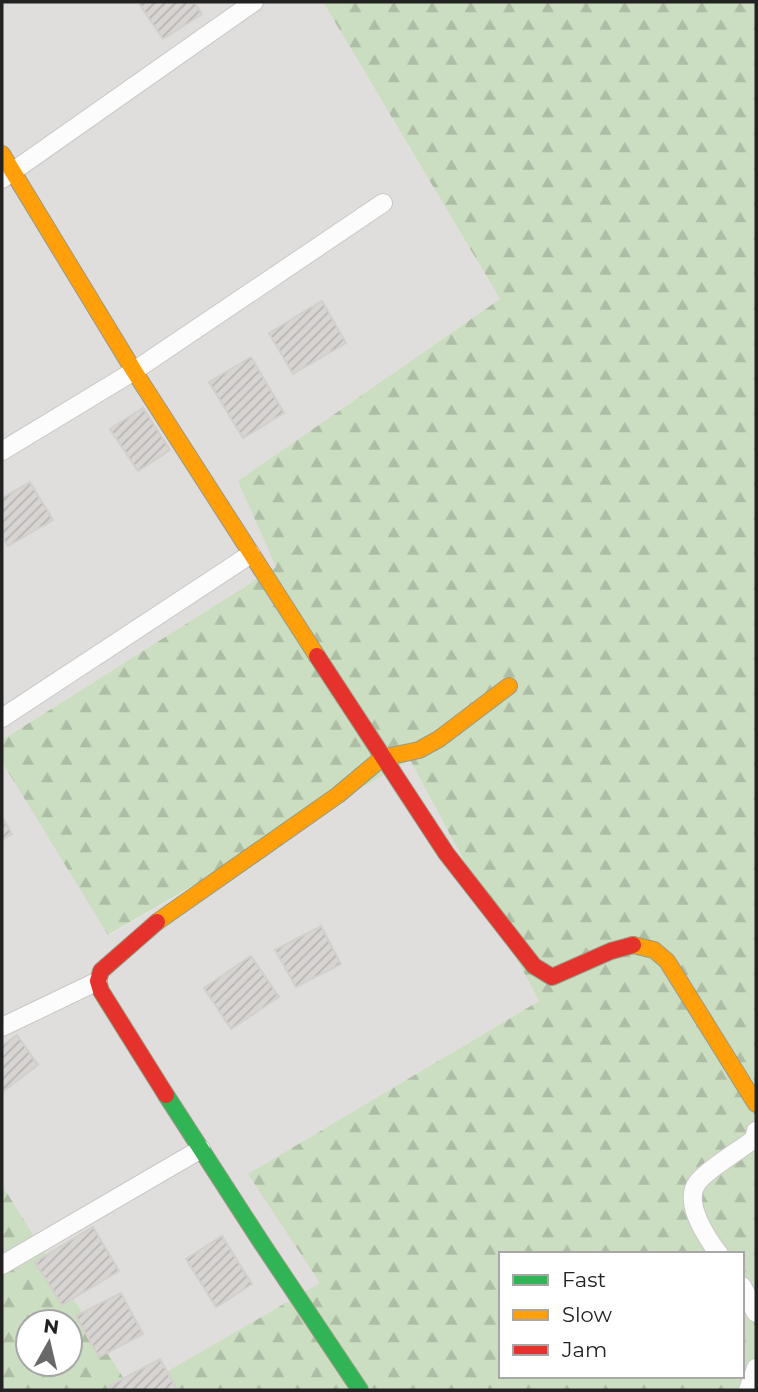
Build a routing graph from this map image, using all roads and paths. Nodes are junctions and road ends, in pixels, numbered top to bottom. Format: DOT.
graph roads {
  1 [pos="254,2"];
  2 [pos="2,154"];
  3 [pos="8,175"];
  4 [pos="383,203"];
  5 [pos="134,371"];
  6 [pos="2,451"];
  7 [pos="251,554"];
  8 [pos="509,686"];
  9 [pos="2,718"];
  10 [pos="382,758"];
  11 [pos="98,981"];
  12 [pos="2,1027"];
  13 [pos="756,1104"];
  14 [pos="756,1131"];
  15 [pos="201,1149"];
  16 [pos="718,1252"];
  17 [pos="2,1265"];
  18 [pos="744,1290"];
  19 [pos="756,1313"];
  20 [pos="756,1368"];
  21 [pos="360,1390"];
  22 [pos="748,1390"];
  1 -- 3 [label="street"];
  2 -- 3 [label="street"];
  3 -- 5 [label="street"];
  4 -- 5 [label="street"];
  5 -- 6 [label="street"];
  5 -- 7 [label="street"];
  7 -- 9 [label="street"];
  7 -- 10 [label="street"];
  8 -- 10 [label="street"];
  10 -- 11 [label="street"];
  10 -- 13 [label="street"];
  11 -- 12 [label="street"];
  11 -- 15 [label="street"];
  14 -- 16 [label="street"];
  15 -- 17 [label="street"];
  15 -- 21 [label="street"];
  18 -- 19 [label="street"];
  20 -- 22 [label="street"];
}
